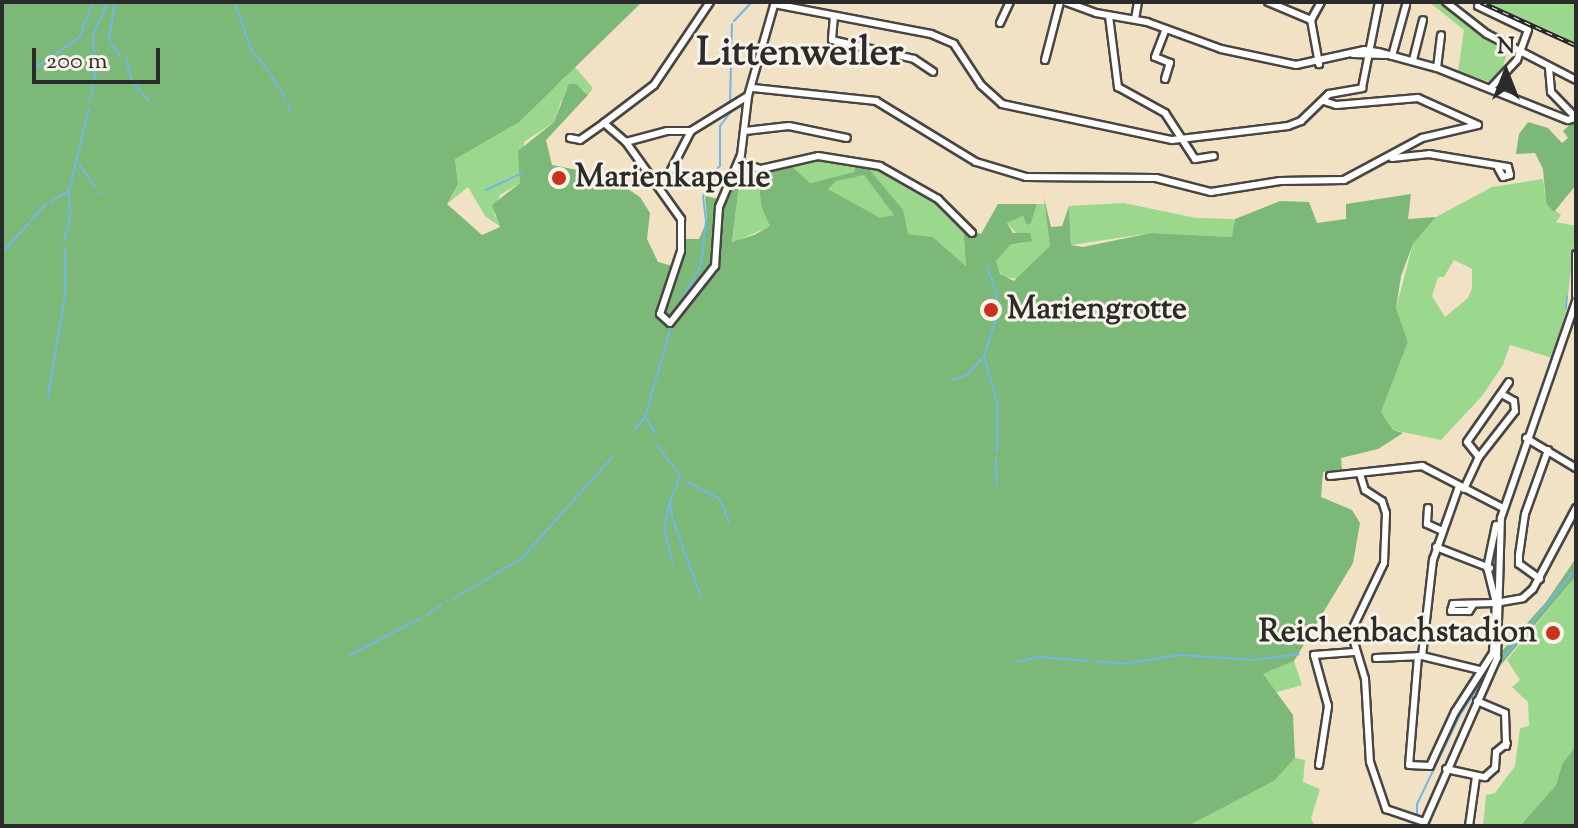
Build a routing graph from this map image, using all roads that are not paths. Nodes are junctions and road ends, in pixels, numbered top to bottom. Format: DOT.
graph roads {
  1 [pos="710,2"];
  2 [pos="1010,2"];
  3 [pos="1063,2"];
  4 [pos="1138,2"];
  5 [pos="1269,2"];
  6 [pos="1321,2"];
  7 [pos="1379,2"];
  8 [pos="1446,2"];
  9 [pos="775,3"];
  10 [pos="1406,5"];
  11 [pos="1478,6"];
  12 [pos="834,16"];
  13 [pos="1109,16"];
  14 [pos="1135,19"];
  15 [pos="1311,20"];
  16 [pos="1423,20"];
  17 [pos="1000,23"];
  18 [pos="1166,29"];
  19 [pos="1441,35"];
  20 [pos="1368,53"];
  21 [pos="1521,53"];
  22 [pos="1389,56"];
  23 [pos="1045,60"];
  24 [pos="1413,60"];
  25 [pos="1319,64"];
  26 [pos="1437,68"];
  27 [pos="1549,68"];
  28 [pos="933,72"];
  29 [pos="1165,79"];
  30 [pos="1576,80"];
  31 [pos="753,88"];
  32 [pos="1491,88"];
  33 [pos="748,96"];
  34 [pos="1324,101"];
  35 [pos="1576,118"];
  36 [pos="604,123"];
  37 [pos="691,131"];
  38 [pos="745,131"];
  39 [pos="570,138"];
  40 [pos="847,138"];
  41 [pos="1184,138"];
  42 [pos="626,142"];
  43 [pos="1214,156"];
  44 [pos="1392,158"];
  45 [pos="739,162"];
  46 [pos="1498,168"];
  47 [pos="671,170"];
  48 [pos="972,233"];
  49 [pos="1576,254"];
  50 [pos="1576,298"];
  51 [pos="1509,382"];
  52 [pos="1503,395"];
  53 [pos="1526,438"];
  54 [pos="1548,450"];
  55 [pos="1479,457"];
  56 [pos="1576,468"];
  57 [pos="1360,474"];
  58 [pos="1330,476"];
  59 [pos="1462,487"];
  60 [pos="1501,507"];
  61 [pos="1428,508"];
  62 [pos="1576,508"];
  63 [pos="1443,531"];
  64 [pos="1436,547"];
  65 [pos="1487,568"];
  66 [pos="1497,568"];
  67 [pos="1540,579"];
  68 [pos="1499,602"];
  69 [pos="1473,605"];
  70 [pos="1354,652"];
  71 [pos="1420,656"];
  72 [pos="1376,658"];
  73 [pos="1480,670"];
  74 [pos="1477,701"];
  75 [pos="1319,765"];
  76 [pos="1446,769"];
  77 [pos="1476,777"];
  78 [pos="1421,823"];
  79 [pos="1469,826"];
  1 -- 36 [label="street"];
  2 -- 17 [label="street"];
  3 -- 13 [label="street"];
  3 -- 23 [label="street"];
  4 -- 14 [label="street"];
  5 -- 15 [label="street"];
  6 -- 15 [label="street"];
  7 -- 20 [label="street"];
  8 -- 21 [label="street"];
  9 -- 12 [label="street"];
  9 -- 31 [label="street"];
  10 -- 22 [label="street"];
  11 -- 21 [label="street"];
  12 -- 28 [label="street"];
  12 -- 41 [label="street"];
  13 -- 14 [label="street"];
  13 -- 41 [label="street"];
  14 -- 18 [label="street"];
  15 -- 25 [label="street"];
  16 -- 24 [label="street"];
  18 -- 25 [label="street"];
  18 -- 29 [label="street"];
  19 -- 26 [label="street"];
  20 -- 22 [label="street"];
  20 -- 25 [label="street"];
  20 -- 34 [label="street"];
  21 -- 27 [label="street"];
  21 -- 32 [label="street"];
  22 -- 24 [label="street"];
  24 -- 26 [label="street"];
  26 -- 32 [label="street"];
  27 -- 30 [label="street"];
  27 -- 35 [label="street"];
  31 -- 33 [label="street"];
  31 -- 44 [label="street"];
  32 -- 35 [label="street"];
  33 -- 37 [label="street"];
  33 -- 38 [label="street"];
  34 -- 41 [label="street"];
  34 -- 44 [label="street"];
  36 -- 39 [label="street"];
  36 -- 42 [label="street"];
  37 -- 42 [label="street"];
  37 -- 47 [label="street"];
  38 -- 40 [label="street"];
  38 -- 45 [label="street"];
  41 -- 43 [label="street"];
  42 -- 45 [label="street"];
  44 -- 46 [label="street"];
  45 -- 48 [label="street"];
  49 -- 50 [label="street"];
  50 -- 53 [label="street"];
  51 -- 52 [label="street"];
  52 -- 55 [label="street"];
  52 -- 55 [label="street"];
  53 -- 54 [label="street"];
  53 -- 60 [label="street"];
  54 -- 56 [label="street"];
  54 -- 67 [label="street"];
  55 -- 59 [label="street"];
  57 -- 58 [label="street"];
  57 -- 59 [label="street"];
  57 -- 70 [label="street"];
  59 -- 60 [label="street"];
  59 -- 63 [label="street"];
  60 -- 65 [label="street"];
  60 -- 66 [label="street"];
  61 -- 63 [label="street"];
  62 -- 67 [label="street"];
  63 -- 64 [label="street"];
  64 -- 65 [label="street"];
  64 -- 71 [label="street"];
  65 -- 66 [label="street"];
  65 -- 68 [label="street"];
  66 -- 68 [label="street"];
  67 -- 68 [label="street"];
  68 -- 69 [label="street"];
  68 -- 73 [label="street"];
  68 -- 74 [label="street"];
  70 -- 75 [label="street"];
  70 -- 78 [label="street"];
  71 -- 72 [label="street"];
  71 -- 73 [label="street"];
  71 -- 73 [label="street"];
  74 -- 76 [label="street"];
  74 -- 77 [label="street"];
  76 -- 77 [label="street"];
  76 -- 78 [label="street"];
  77 -- 79 [label="street"];
}
